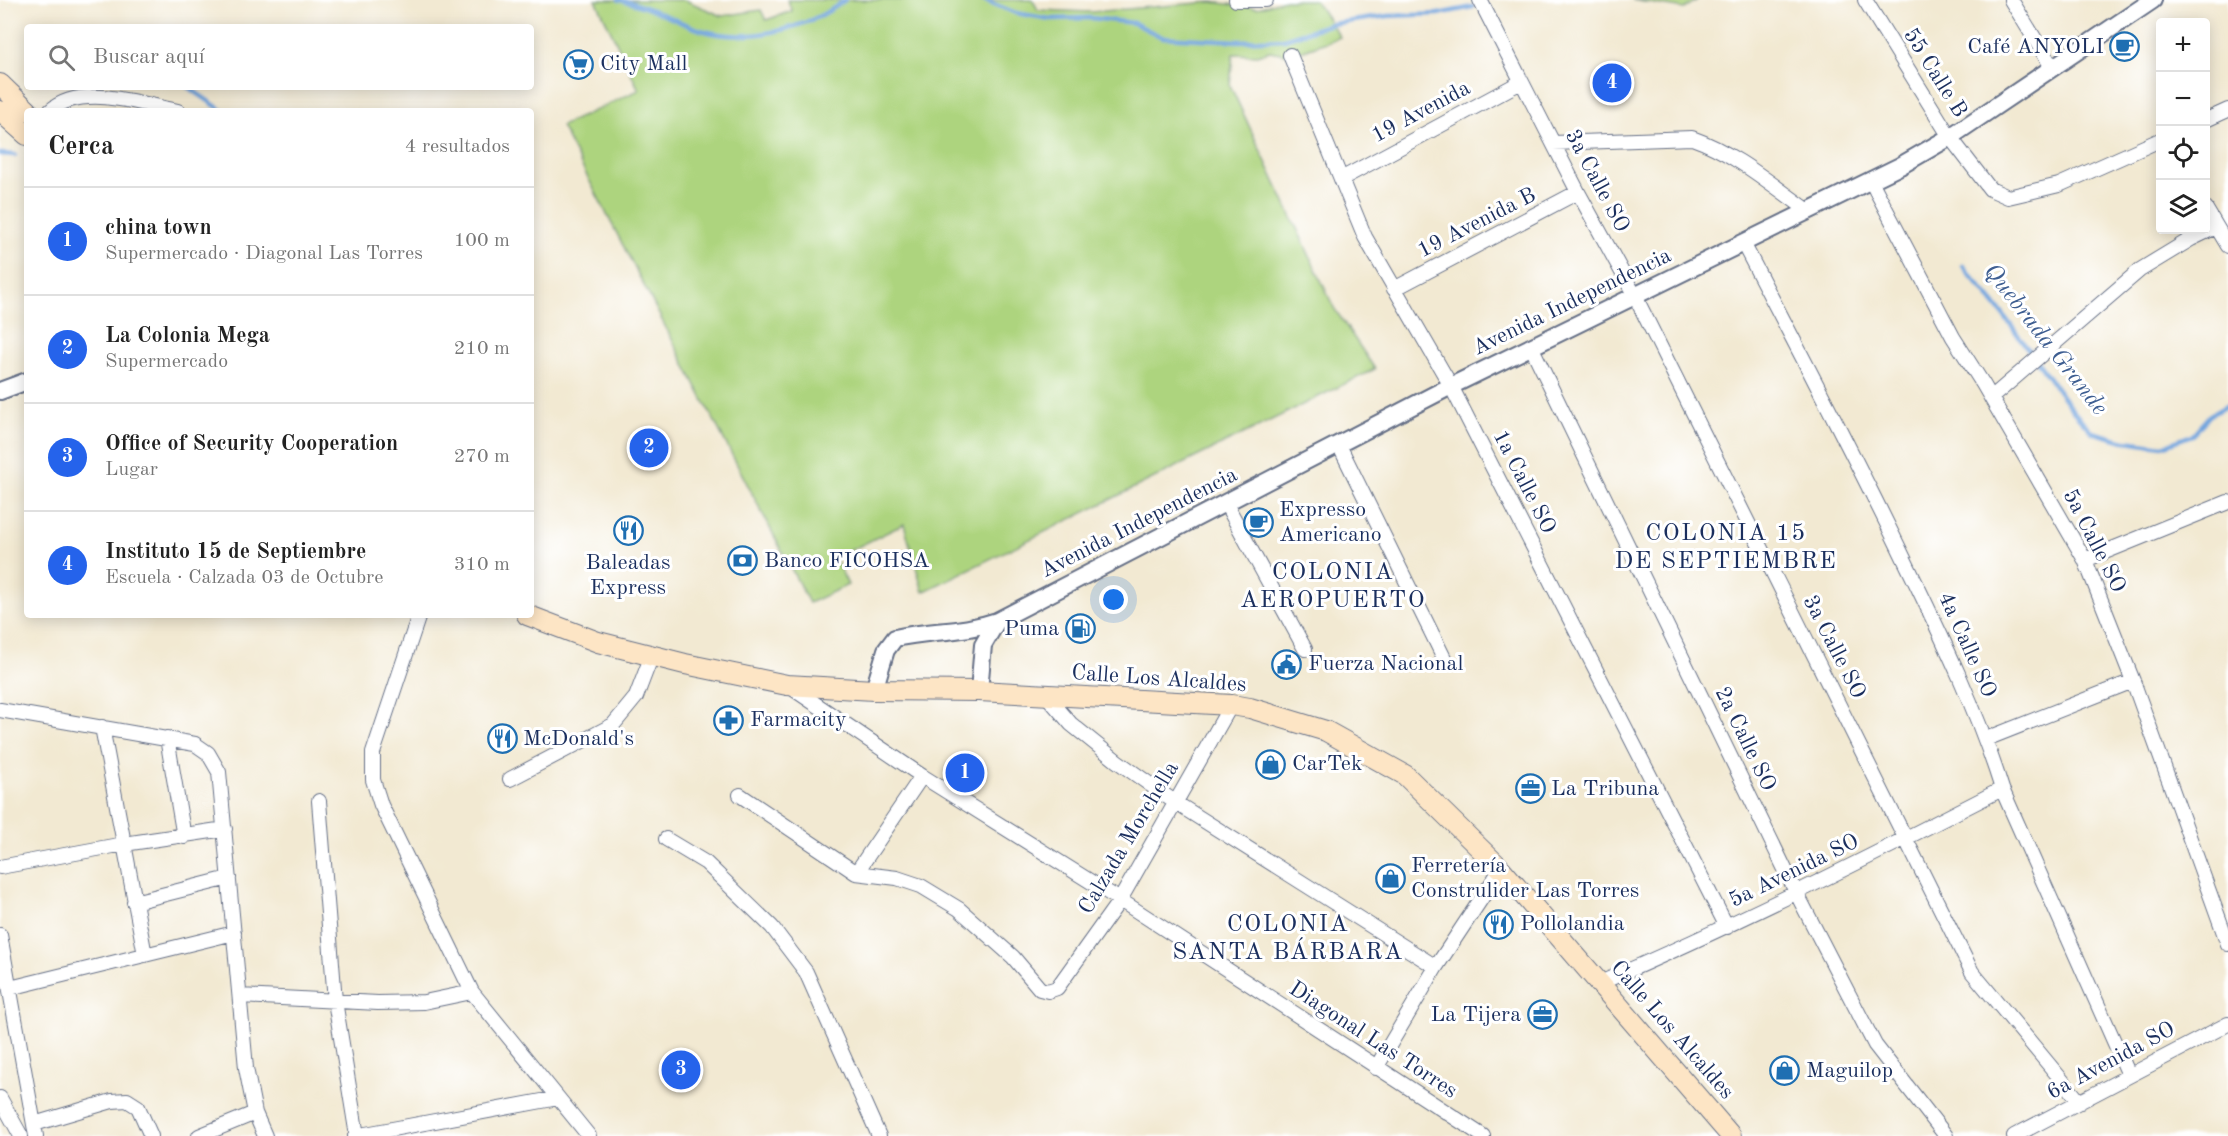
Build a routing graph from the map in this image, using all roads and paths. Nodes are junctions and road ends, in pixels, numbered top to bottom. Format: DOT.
graph roads {
  1 [pos="1236,0"];
  2 [pos="1266,0"];
  3 [pos="1480,0"];
  4 [pos="1865,0"];
  5 [pos="2011,0"];
  6 [pos="2153,0"];
  7 [pos="1290,55"];
  8 [pos="2052,67"];
  9 [pos="1521,82"];
  10 [pos="0,84"];
  11 [pos="25,108"];
  12 [pos="53,108"];
  13 [pos="162,108"];
  14 [pos="2228,110"];
  15 [pos="0,111"];
  16 [pos="2210,118"];
  17 [pos="24,132"];
  18 [pos="1950,137"];
  19 [pos="1553,142"];
  20 [pos="2156,142"];
  21 [pos="1341,179"];
  22 [pos="1871,181"];
  23 [pos="1578,192"];
  24 [pos="1809,211"];
  25 [pos="2210,216"];
  26 [pos="2217,227"];
  27 [pos="1743,243"];
  28 [pos="2228,246"];
  29 [pos="1394,289"];
  30 [pos="1635,296"];
  31 [pos="1531,346"];
  32 [pos="24,382"];
  33 [pos="1451,386"];
  34 [pos="0,391"];
  35 [pos="1991,398"];
  36 [pos="1339,445"];
  37 [pos="2228,502"];
  38 [pos="1226,504"];
  39 [pos="2085,560"];
  40 [pos="418,618"];
  41 [pos="534,618"];
  42 [pos="997,621"];
  43 [pos="1305,650"];
  44 [pos="652,655"];
  45 [pos="1445,660"];
  46 [pos="2133,681"];
  47 [pos="787,684"];
  48 [pos="874,690"];
  49 [pos="979,691"];
  50 [pos="1046,695"];
  51 [pos="1231,705"];
  52 [pos="0,710"];
  53 [pos="102,727"];
  54 [pos="167,738"];
  55 [pos="1986,739"];
  56 [pos="922,776"];
  57 [pos="510,778"];
  58 [pos="2002,789"];
  59 [pos="741,795"];
  60 [pos="319,801"];
  61 [pos="1176,803"];
  62 [pos="225,830"];
  63 [pos="184,837"];
  64 [pos="1906,838"];
  65 [pos="666,839"];
  66 [pos="124,844"];
  67 [pos="0,867"];
  68 [pos="1501,869"];
  69 [pos="856,873"];
  70 [pos="229,878"];
  71 [pos="1797,894"];
  72 [pos="1120,900"];
  73 [pos="134,902"];
  74 [pos="2223,914"];
  75 [pos="1727,927"];
  76 [pos="234,933"];
  77 [pos="0,935"];
  78 [pos="2228,944"];
  79 [pos="145,955"];
  80 [pos="1436,968"];
  81 [pos="1600,983"];
  82 [pos="10,988"];
  83 [pos="472,993"];
  84 [pos="240,996"];
  85 [pos="335,1001"];
  86 [pos="2228,1024"];
  87 [pos="1376,1068"];
  88 [pos="2129,1075"];
  89 [pos="0,1098"];
  90 [pos="558,1098"];
  91 [pos="2080,1102"];
  92 [pos="255,1113"];
  93 [pos="35,1130"];
  94 [pos="585,1133"];
  95 [pos="21,1136"];
  96 [pos="150,1136"];
  97 [pos="199,1136"];
  98 [pos="265,1136"];
  99 [pos="356,1136"];
  100 [pos="879,1136"];
  101 [pos="1484,1136"];
  102 [pos="1731,1136"];
  103 [pos="1946,1136"];
  104 [pos="2014,1136"];
  1 -- 2 [label="street"];
  3 -- 9 [label="street, 3a Calle SO"];
  4 -- 18 [label="street, 55 Calle B"];
  5 -- 8 [label="street"];
  6 -- 8 [label="street, Avenida Independencia"];
  7 -- 21 [label="street, 1a Calle SO"];
  8 -- 18 [label="street, Avenida Independencia"];
  9 -- 19 [label="street, 3a Calle SO"];
  9 -- 21 [label="street, 19 Avenida"];
  10 -- 11 [label="main road"];
  12 -- 13 [label="street"];
  14 -- 16 [label="street"];
  15 -- 17 [label="main road"];
  18 -- 20 [label="street, 55 Calle B"];
  18 -- 22 [label="street, Avenida Independencia"];
  19 -- 23 [label="street, 3a Calle SO"];
  19 -- 24 [label="street"];
  21 -- 29 [label="street, 1a Calle SO"];
  22 -- 24 [label="street, Avenida Independencia"];
  22 -- 35 [label="street, 5a Calle SO"];
  23 -- 29 [label="street, 19 Avenida B"];
  23 -- 30 [label="street, 3a Calle SO"];
  24 -- 27 [label="street, Avenida Independencia"];
  25 -- 26 [label="street"];
  26 -- 28 [label="street"];
  26 -- 35 [label="street"];
  27 -- 30 [label="street, Avenida Independencia"];
  27 -- 55 [label="street, 4a Calle SO"];
  29 -- 33 [label="street, 1a Calle SO"];
  30 -- 31 [label="street, Avenida Independencia"];
  30 -- 64 [label="street, 3a Calle SO"];
  31 -- 33 [label="street, Avenida Independencia"];
  31 -- 71 [label="street, 2a Calle SO"];
  32 -- 34 [label="street"];
  33 -- 36 [label="street, Avenida Independencia"];
  33 -- 75 [label="street, 1a Calle SO"];
  35 -- 39 [label="street, 5a Calle SO"];
  36 -- 38 [label="street, Avenida Independencia"];
  36 -- 45 [label="street"];
  37 -- 39 [label="street"];
  38 -- 42 [label="street, Avenida Independencia"];
  38 -- 43 [label="street"];
  39 -- 46 [label="street, 5a Calle SO"];
  40 -- 83 [label="street"];
  41 -- 44 [label="main road, Calle Los Alcaldes"];
  42 -- 48 [label="street, Avenida Independencia"];
  42 -- 49 [label="street"];
  44 -- 47 [label="main road, Calle Los Alcaldes"];
  44 -- 57 [label="street"];
  46 -- 55 [label="street"];
  46 -- 74 [label="street, 5a Calle SO"];
  47 -- 48 [label="main road, Calle Los Alcaldes"];
  47 -- 56 [label="street, Diagonal Las Torres"];
  48 -- 49 [label="main road, Calle Los Alcaldes"];
  49 -- 50 [label="main road, Calle Los Alcaldes"];
  50 -- 51 [label="main road, Calle Los Alcaldes"];
  50 -- 61 [label="street"];
  51 -- 61 [label="street, Calzada Morchella"];
  51 -- 68 [label="main road, Calle Los Alcaldes"];
  52 -- 53 [label="street"];
  53 -- 54 [label="street"];
  53 -- 66 [label="street"];
  54 -- 62 [label="street"];
  54 -- 63 [label="street"];
  55 -- 58 [label="street, 4a Calle SO"];
  56 -- 69 [label="street"];
  56 -- 72 [label="street, Diagonal Las Torres"];
  58 -- 64 [label="street, 5a Avenida SO"];
  58 -- 88 [label="street, 4a Calle SO"];
  59 -- 69 [label="street"];
  60 -- 85 [label="street"];
  61 -- 72 [label="street, Calzada Morchella"];
  61 -- 80 [label="street"];
  62 -- 63 [label="street"];
  62 -- 70 [label="street"];
  63 -- 66 [label="street"];
  64 -- 71 [label="street, 5a Avenida SO"];
  64 -- 91 [label="street, 3a Calle SO"];
  65 -- 100 [label="street"];
  66 -- 67 [label="street"];
  66 -- 73 [label="street"];
  68 -- 80 [label="street"];
  68 -- 81 [label="main road, Calle Los Alcaldes"];
  69 -- 72 [label="street, Calzada Morchella"];
  70 -- 73 [label="street"];
  70 -- 76 [label="street"];
  71 -- 75 [label="street, 5a Avenida SO"];
  71 -- 103 [label="street, 2a Calle SO"];
  72 -- 87 [label="street, Diagonal Las Torres"];
  73 -- 79 [label="street"];
  74 -- 78 [label="street, 5a Calle SO"];
  75 -- 81 [label="street, 5a Avenida SO"];
  76 -- 79 [label="street"];
  76 -- 84 [label="street"];
  77 -- 82 [label="street"];
  79 -- 82 [label="street"];
  80 -- 87 [label="street"];
  81 -- 102 [label="main road, Calle Los Alcaldes"];
  82 -- 93 [label="street"];
  83 -- 85 [label="street"];
  83 -- 90 [label="street"];
  84 -- 85 [label="street"];
  84 -- 92 [label="street"];
  85 -- 99 [label="street"];
  86 -- 88 [label="street, 6a Avenida SO"];
  87 -- 101 [label="street, Diagonal Las Torres"];
  88 -- 91 [label="street, 6a Avenida SO"];
  89 -- 95 [label="street"];
  90 -- 94 [label="street"];
  90 -- 99 [label="street"];
  91 -- 104 [label="street, 6a Avenida SO"];
  92 -- 97 [label="street"];
  92 -- 98 [label="street"];
  93 -- 96 [label="street"];
}
